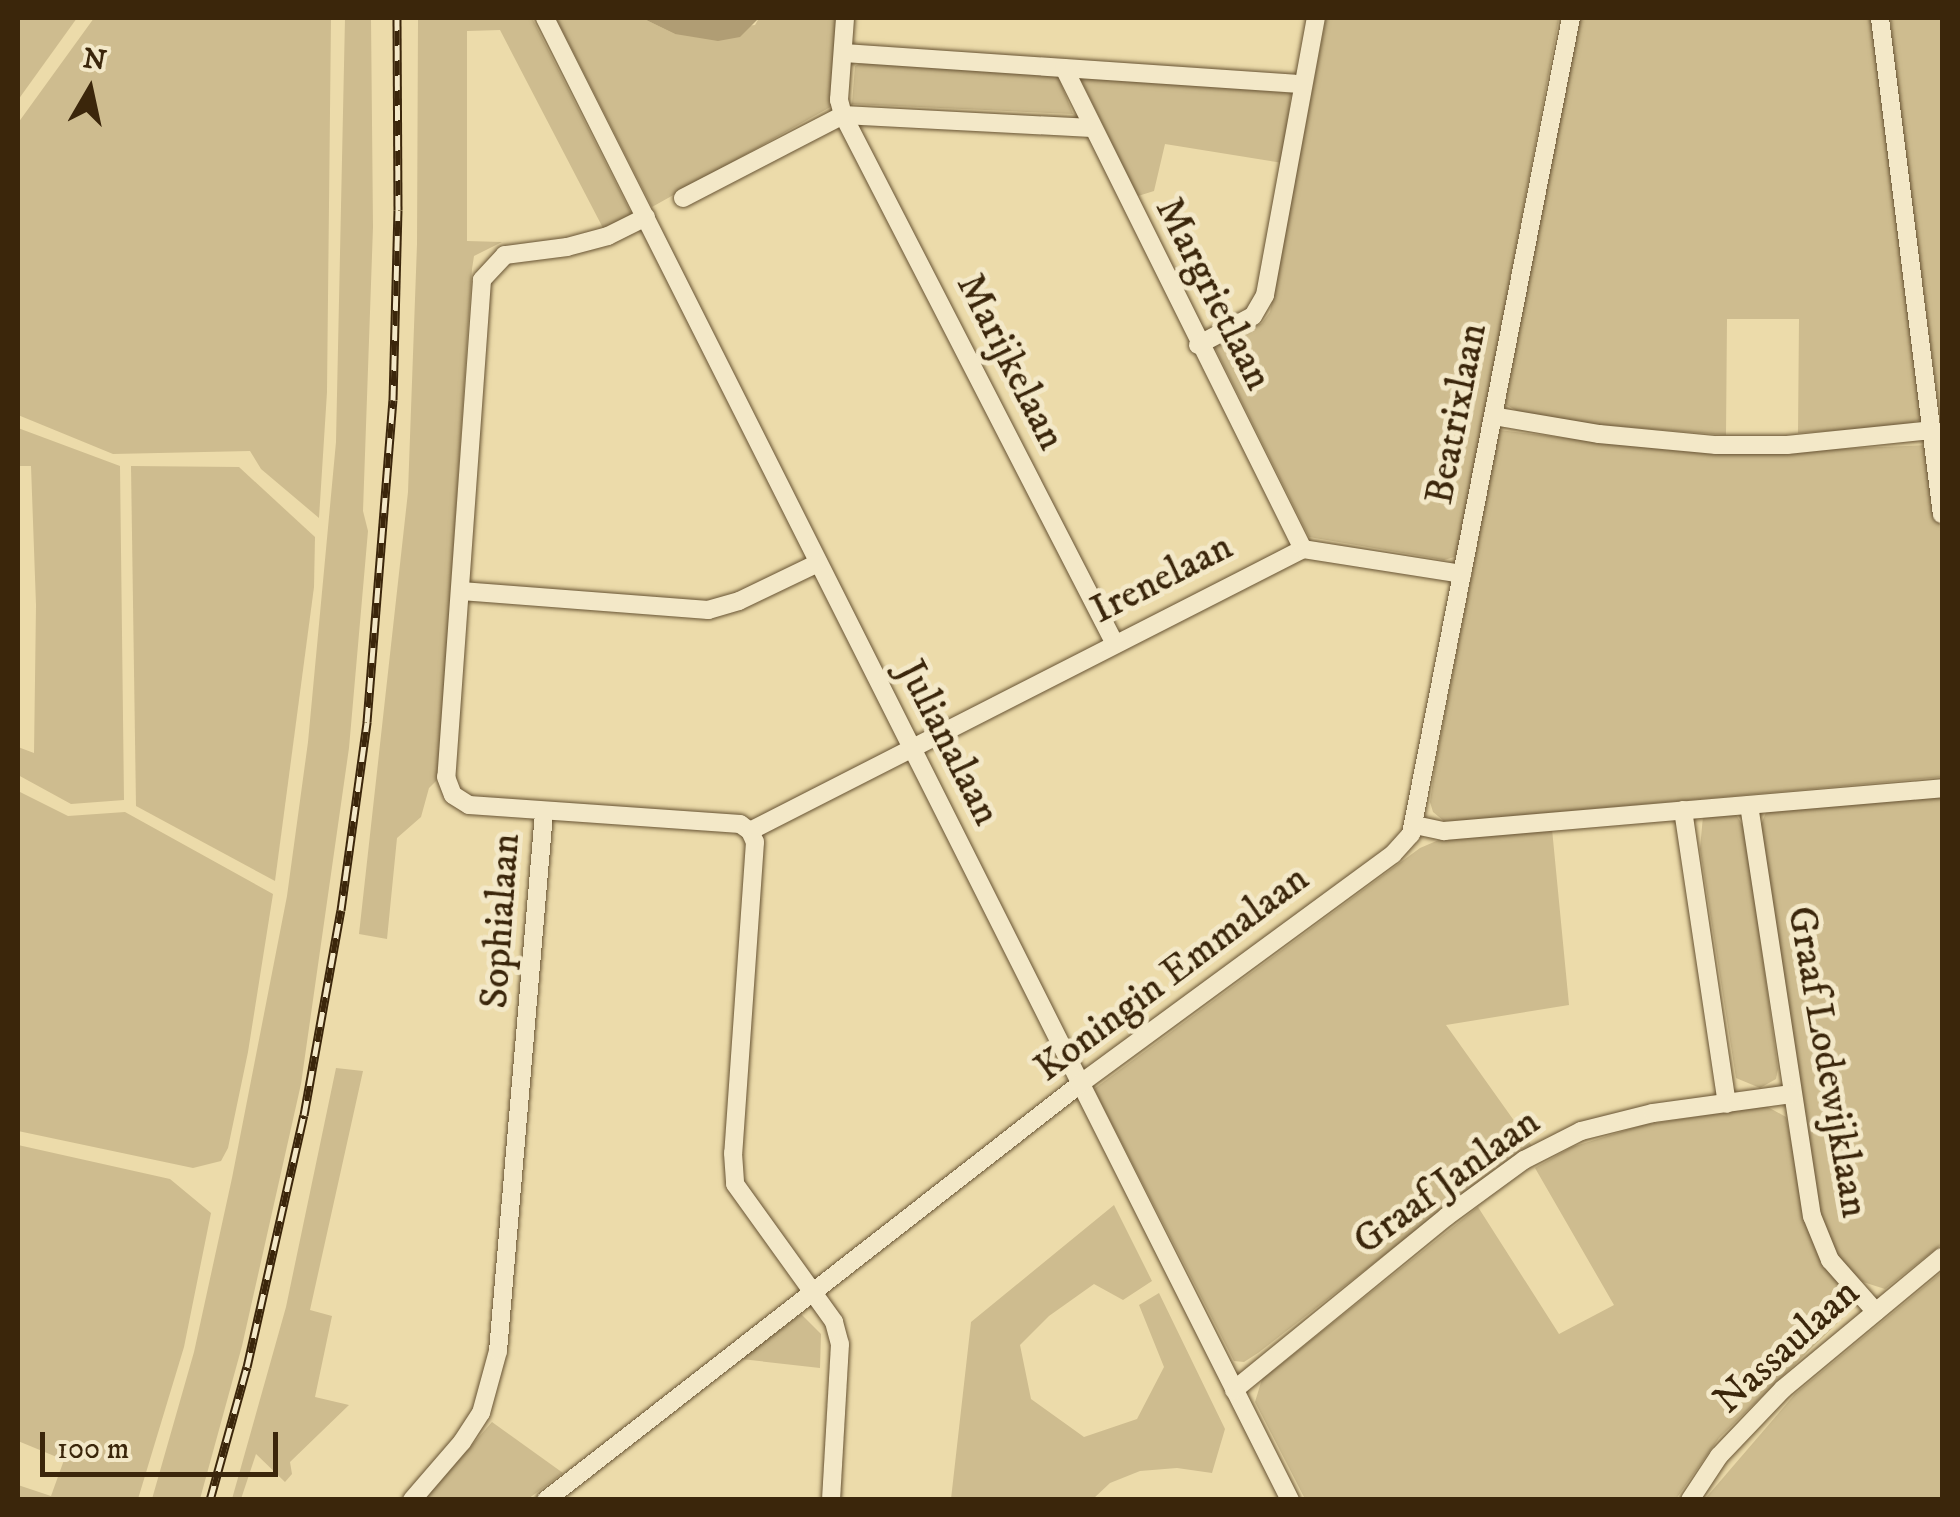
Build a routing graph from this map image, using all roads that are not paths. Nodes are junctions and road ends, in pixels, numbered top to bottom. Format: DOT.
graph roads {
  1 [pos="545,18"];
  2 [pos="846,18"];
  3 [pos="1316,18"];
  4 [pos="1571,18"];
  5 [pos="1880,18"];
  6 [pos="844,53"];
  7 [pos="1064,68"];
  8 [pos="1302,84"];
  9 [pos="843,115"];
  10 [pos="1092,128"];
  11 [pos="683,198"];
  12 [pos="646,217"];
  13 [pos="1198,345"];
  14 [pos="1493,416"];
  15 [pos="1931,430"];
  16 [pos="1942,514"];
  17 [pos="1303,549"];
  18 [pos="818,562"];
  19 [pos="1462,574"];
  20 [pos="461,591"];
  21 [pos="1114,642"];
  22 [pos="910,746"];
  23 [pos="1942,788"];
  24 [pos="1749,805"];
  25 [pos="1683,810"];
  26 [pos="544,813"];
  27 [pos="1414,825"];
  28 [pos="750,831"];
  29 [pos="1080,1084"];
  30 [pos="1792,1094"];
  31 [pos="1727,1104"];
  32 [pos="1942,1257"];
  33 [pos="815,1294"];
  34 [pos="1876,1312"];
  35 [pos="1234,1390"];
  36 [pos="412,1500"];
  37 [pos="546,1500"];
  38 [pos="831,1500"];
  39 [pos="1290,1500"];
  40 [pos="1690,1500"];
  1 -- 12 [label="street, Julianalaan"];
  2 -- 6 [label="street"];
  3 -- 8 [label="street"];
  4 -- 14 [label="street, Beatrixlaan"];
  5 -- 15 [label="street"];
  6 -- 7 [label="street"];
  6 -- 9 [label="street"];
  7 -- 8 [label="street"];
  7 -- 10 [label="street, Margrietlaan"];
  8 -- 13 [label="street"];
  9 -- 10 [label="street"];
  9 -- 11 [label="street"];
  9 -- 21 [label="street, Marijkelaan"];
  10 -- 13 [label="street, Margrietlaan"];
  12 -- 18 [label="street, Julianalaan"];
  12 -- 20 [label="street, Sophialaan"];
  13 -- 17 [label="street, Margrietlaan"];
  14 -- 15 [label="street"];
  14 -- 19 [label="street, Beatrixlaan"];
  15 -- 16 [label="street"];
  17 -- 19 [label="street"];
  17 -- 21 [label="street, Irenelaan"];
  18 -- 20 [label="street"];
  18 -- 22 [label="street, Julianalaan"];
  19 -- 27 [label="street, Beatrixlaan"];
  20 -- 26 [label="street, Sophialaan"];
  21 -- 22 [label="street, Irenelaan"];
  22 -- 28 [label="street, Irenelaan"];
  22 -- 29 [label="street, Julianalaan"];
  23 -- 24 [label="street"];
  24 -- 25 [label="street"];
  24 -- 30 [label="street, Graaf Lodewijklaan"];
  25 -- 27 [label="street"];
  25 -- 31 [label="street"];
  26 -- 28 [label="street"];
  26 -- 36 [label="street, Sophialaan"];
  27 -- 29 [label="street, Koningin Emmalaan"];
  28 -- 33 [label="street"];
  29 -- 33 [label="street, Koningin Emmalaan"];
  29 -- 35 [label="street, Julianalaan"];
  30 -- 31 [label="street, Graaf Janlaan"];
  30 -- 34 [label="street, Graaf Lodewijklaan"];
  31 -- 35 [label="street, Graaf Janlaan"];
  32 -- 34 [label="street, Nassaulaan"];
  33 -- 37 [label="street, Koningin Emmalaan"];
  33 -- 38 [label="street"];
  34 -- 40 [label="street, Nassaulaan"];
  35 -- 39 [label="street, Julianalaan"];
}
